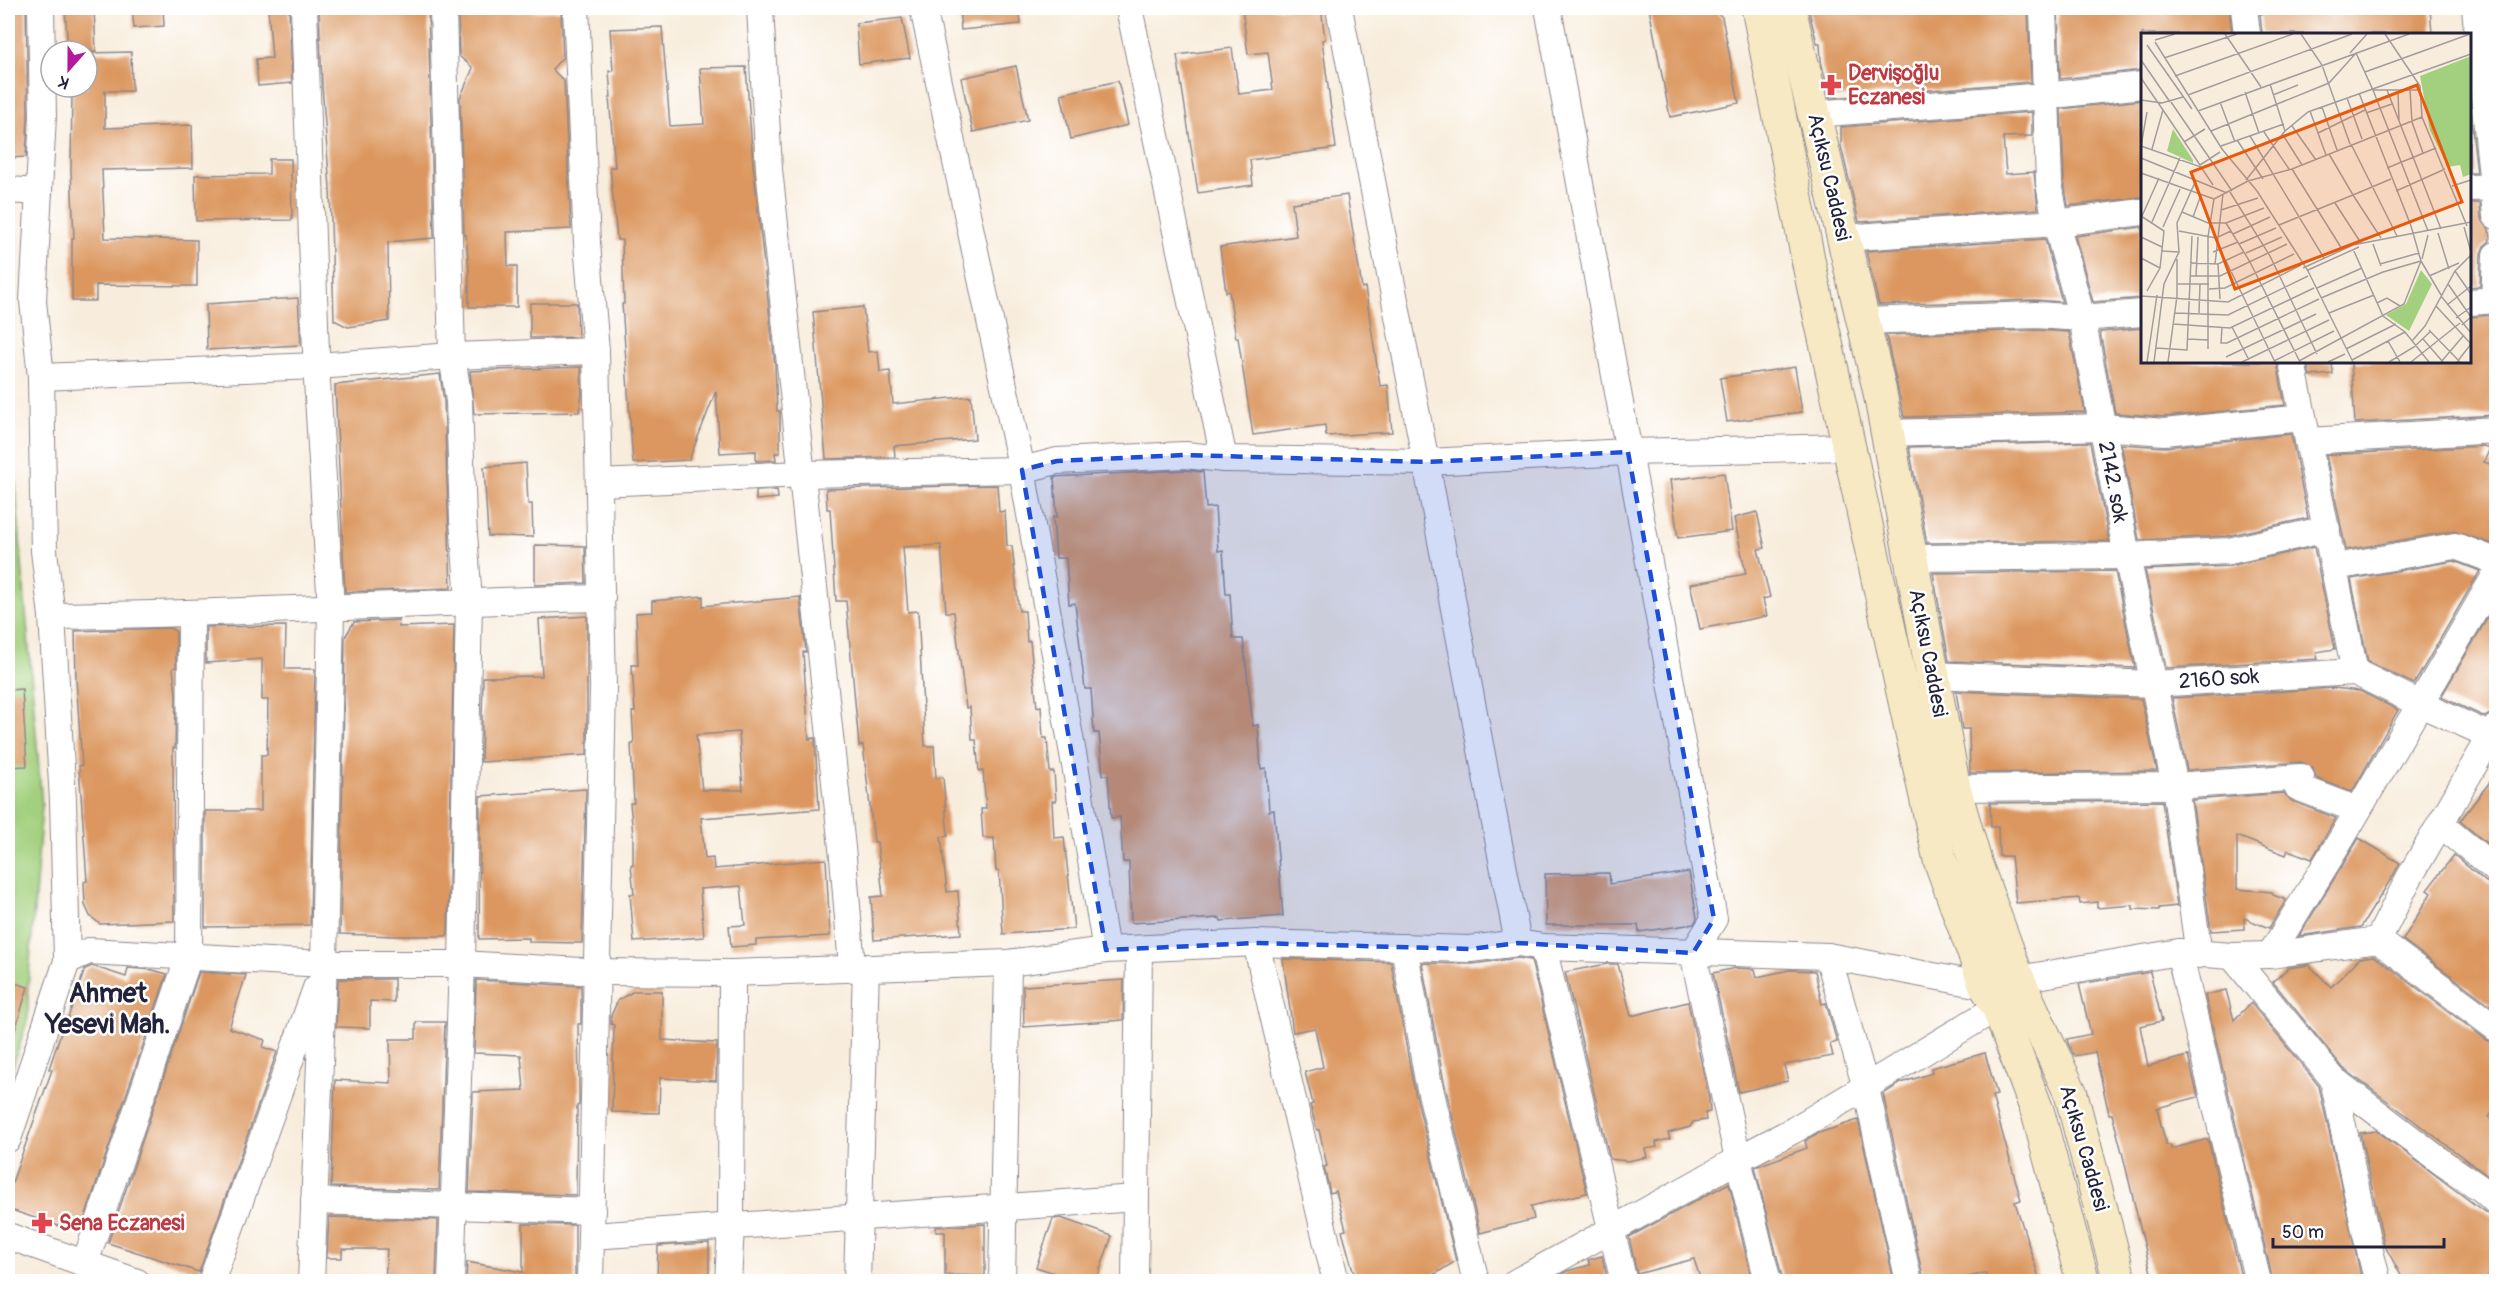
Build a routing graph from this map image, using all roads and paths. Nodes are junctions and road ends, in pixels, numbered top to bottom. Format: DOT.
graph roads {
  1 [pos="41,8"];
  2 [pos="304,8"];
  3 [pos="443,8"];
  4 [pos="576,8"];
  5 [pos="760,8"];
  6 [pos="923,8"];
  7 [pos="1129,8"];
  8 [pos="1339,8"];
  9 [pos="1548,8"];
  10 [pos="1758,8"];
  11 [pos="1789,8"];
  12 [pos="2043,8"];
  13 [pos="2244,8"];
  14 [pos="2475,8"];
  15 [pos="2247,33"];
  16 [pos="2481,58"];
  17 [pos="2141,85"];
  18 [pos="2046,96"];
  19 [pos="1814,114"];
  20 [pos="2486,188"];
  21 [pos="8,190"];
  22 [pos="39,192"];
  23 [pos="2141,212"];
  24 [pos="2496,216"];
  25 [pos="2056,223"];
  26 [pos="1843,238"];
  27 [pos="2496,255"];
  28 [pos="2487,301"];
  29 [pos="2141,313"];
  30 [pos="2082,318"];
  31 [pos="1863,321"];
  32 [pos="596,351"];
  33 [pos="452,356"];
  34 [pos="2292,363"];
  35 [pos="317,366"];
  36 [pos="41,377"];
  37 [pos="2103,427"];
  38 [pos="2305,430"];
  39 [pos="2496,430"];
  40 [pos="1885,433"];
  41 [pos="1849,447"];
  42 [pos="1628,452"];
  43 [pos="1224,459"];
  44 [pos="1427,462"];
  45 [pos="1022,470"];
  46 [pos="803,474"];
  47 [pos="599,483"];
  48 [pos="2327,529"];
  49 [pos="2127,556"];
  50 [pos="1909,558"];
  51 [pos="2496,561"];
  52 [pos="2335,567"];
  53 [pos="2496,574"];
  54 [pos="602,598"];
  55 [pos="470,601"];
  56 [pos="332,608"];
  57 [pos="191,615"];
  58 [pos="52,616"];
  59 [pos="2355,672"];
  60 [pos="1931,675"];
  61 [pos="2153,684"];
  62 [pos="2420,705"];
  63 [pos="2495,733"];
  64 [pos="2175,786"];
  65 [pos="1954,788"];
  66 [pos="2358,810"];
  67 [pos="2440,824"];
  68 [pos="2496,870"];
  69 [pos="2378,940"];
  70 [pos="1256,943"];
  71 [pos="1518,943"];
  72 [pos="1404,947"];
  73 [pos="1543,947"];
  74 [pos="1139,949"];
  75 [pos="1106,950"];
  76 [pos="1693,953"];
  77 [pos="2189,954"];
  78 [pos="2270,955"];
  79 [pos="189,956"];
  80 [pos="1828,956"];
  81 [pos="2232,956"];
  82 [pos="67,961"];
  83 [pos="1008,963"];
  84 [pos="324,964"];
  85 [pos="462,964"];
  86 [pos="859,967"];
  87 [pos="598,972"];
  88 [pos="732,973"];
  89 [pos="2018,978"];
  90 [pos="1992,996"];
  91 [pos="2495,1023"];
  92 [pos="2333,1079"];
  93 [pos="1866,1088"];
  94 [pos="8,1139"];
  95 [pos="1738,1159"];
  96 [pos="2492,1189"];
  97 [pos="1136,1198"];
  98 [pos="314,1201"];
  99 [pos="453,1207"];
  100 [pos="1003,1208"];
  101 [pos="859,1215"];
  102 [pos="592,1224"];
  103 [pos="730,1227"];
  104 [pos="1611,1230"];
  105 [pos="8,1236"];
  106 [pos="85,1263"];
  107 [pos="137,1281"];
  108 [pos="211,1281"];
  109 [pos="311,1281"];
  110 [pos="451,1281"];
  111 [pos="590,1281"];
  112 [pos="728,1281"];
  113 [pos="857,1281"];
  114 [pos="1002,1281"];
  115 [pos="1135,1281"];
  116 [pos="1336,1281"];
  117 [pos="1476,1281"];
  118 [pos="1516,1281"];
  119 [pos="1624,1281"];
  120 [pos="1767,1281"];
  121 [pos="1909,1281"];
  122 [pos="2083,1281"];
  123 [pos="2120,1281"];
  124 [pos="2258,1281"];
  125 [pos="2378,1281"];
  1 -- 22 [label="street"];
  2 -- 35 [label="street"];
  3 -- 33 [label="street"];
  4 -- 32 [label="street"];
  5 -- 46 [label="street"];
  6 -- 45 [label="street"];
  7 -- 43 [label="street"];
  8 -- 44 [label="street"];
  9 -- 42 [label="street"];
  10 -- 41 [label="main road, Açıksu Caddesi"];
  11 -- 19 [label="main road, Açıksu Caddesi"];
  12 -- 18 [label="street, 2142. sok"];
  13 -- 15 [label="street"];
  14 -- 16 [label="street"];
  16 -- 20 [label="street"];
  17 -- 18 [label="street"];
  18 -- 19 [label="street"];
  18 -- 25 [label="street, 2142. sok"];
  19 -- 26 [label="main road, Açıksu Caddesi"];
  20 -- 24 [label="street"];
  21 -- 22 [label="street"];
  22 -- 36 [label="street"];
  23 -- 25 [label="street"];
  25 -- 26 [label="street"];
  25 -- 30 [label="street, 2142. sok"];
  26 -- 31 [label="main road, Açıksu Caddesi"];
  27 -- 28 [label="street"];
  29 -- 30 [label="street"];
  30 -- 31 [label="street"];
  30 -- 37 [label="street, 2142. sok"];
  31 -- 40 [label="main road, Açıksu Caddesi"];
  32 -- 33 [label="street"];
  32 -- 47 [label="street"];
  33 -- 35 [label="street"];
  33 -- 55 [label="street"];
  34 -- 38 [label="street"];
  35 -- 36 [label="street"];
  35 -- 56 [label="street"];
  36 -- 58 [label="street"];
  37 -- 38 [label="street"];
  37 -- 40 [label="street"];
  37 -- 49 [label="street, 2142. sok"];
  38 -- 39 [label="street"];
  38 -- 48 [label="street"];
  40 -- 50 [label="main road, Açıksu Caddesi"];
  41 -- 42 [label="street"];
  41 -- 90 [label="main road, Açıksu Caddesi"];
  42 -- 44 [label="street"];
  42 -- 76 [label="street"];
  43 -- 44 [label="street"];
  43 -- 45 [label="street"];
  44 -- 71 [label="street"];
  45 -- 46 [label="street"];
  45 -- 75 [label="street"];
  46 -- 47 [label="street"];
  46 -- 86 [label="street"];
  47 -- 54 [label="street"];
  48 -- 49 [label="street"];
  48 -- 52 [label="street"];
  49 -- 50 [label="street"];
  49 -- 61 [label="street, 2142. sok"];
  50 -- 60 [label="main road, Açıksu Caddesi"];
  51 -- 52 [label="street"];
  52 -- 59 [label="street"];
  53 -- 62 [label="street"];
  54 -- 55 [label="street"];
  54 -- 87 [label="street"];
  55 -- 56 [label="street"];
  55 -- 85 [label="street"];
  56 -- 57 [label="street"];
  56 -- 84 [label="street"];
  57 -- 58 [label="street"];
  57 -- 79 [label="street"];
  58 -- 82 [label="street"];
  59 -- 61 [label="street, 2160 sok"];
  59 -- 62 [label="street"];
  60 -- 61 [label="street, 2160 sok"];
  60 -- 65 [label="main road, Açıksu Caddesi"];
  61 -- 64 [label="street, 2142. sok"];
  62 -- 63 [label="street"];
  62 -- 66 [label="street"];
  63 -- 67 [label="street"];
  64 -- 65 [label="street"];
  64 -- 66 [label="street"];
  64 -- 77 [label="street, 2142. sok"];
  65 -- 89 [label="main road, Açıksu Caddesi"];
  66 -- 78 [label="street"];
  67 -- 68 [label="street"];
  67 -- 69 [label="street"];
  69 -- 78 [label="street"];
  69 -- 91 [label="street"];
  70 -- 72 [label="street"];
  70 -- 74 [label="street"];
  70 -- 116 [label="street"];
  71 -- 72 [label="street"];
  71 -- 73 [label="street"];
  72 -- 117 [label="street"];
  73 -- 76 [label="street"];
  73 -- 104 [label="street"];
  74 -- 75 [label="street"];
  74 -- 97 [label="street"];
  75 -- 83 [label="street"];
  76 -- 80 [label="street"];
  76 -- 95 [label="street"];
  77 -- 81 [label="street"];
  77 -- 89 [label="street"];
  77 -- 124 [label="street, 2142. sok"];
  78 -- 81 [label="street"];
  79 -- 82 [label="street"];
  79 -- 84 [label="street"];
  79 -- 106 [label="street"];
  80 -- 90 [label="street"];
  80 -- 93 [label="street"];
  81 -- 92 [label="street"];
  82 -- 94 [label="street"];
  83 -- 86 [label="street"];
  83 -- 100 [label="street"];
  84 -- 85 [label="street"];
  84 -- 98 [label="street"];
  84 -- 108 [label="street"];
  85 -- 87 [label="street"];
  85 -- 99 [label="street"];
  86 -- 88 [label="street"];
  86 -- 101 [label="street"];
  87 -- 88 [label="street"];
  87 -- 102 [label="street"];
  88 -- 103 [label="street"];
  89 -- 90 [label="street"];
  89 -- 123 [label="main road, Açıksu Caddesi"];
  90 -- 93 [label="street"];
  90 -- 122 [label="main road, Açıksu Caddesi"];
  92 -- 96 [label="street"];
  92 -- 125 [label="street"];
  93 -- 95 [label="street"];
  93 -- 121 [label="street"];
  95 -- 104 [label="street"];
  95 -- 120 [label="street"];
  97 -- 100 [label="street"];
  97 -- 115 [label="street"];
  98 -- 99 [label="street"];
  98 -- 109 [label="street"];
  99 -- 102 [label="street"];
  99 -- 110 [label="street"];
  100 -- 101 [label="street"];
  100 -- 114 [label="street"];
  101 -- 103 [label="street"];
  101 -- 113 [label="street"];
  102 -- 103 [label="street"];
  102 -- 111 [label="street"];
  103 -- 112 [label="street"];
  104 -- 118 [label="street"];
  104 -- 119 [label="street"];
  105 -- 106 [label="street"];
  106 -- 107 [label="street"];
}
